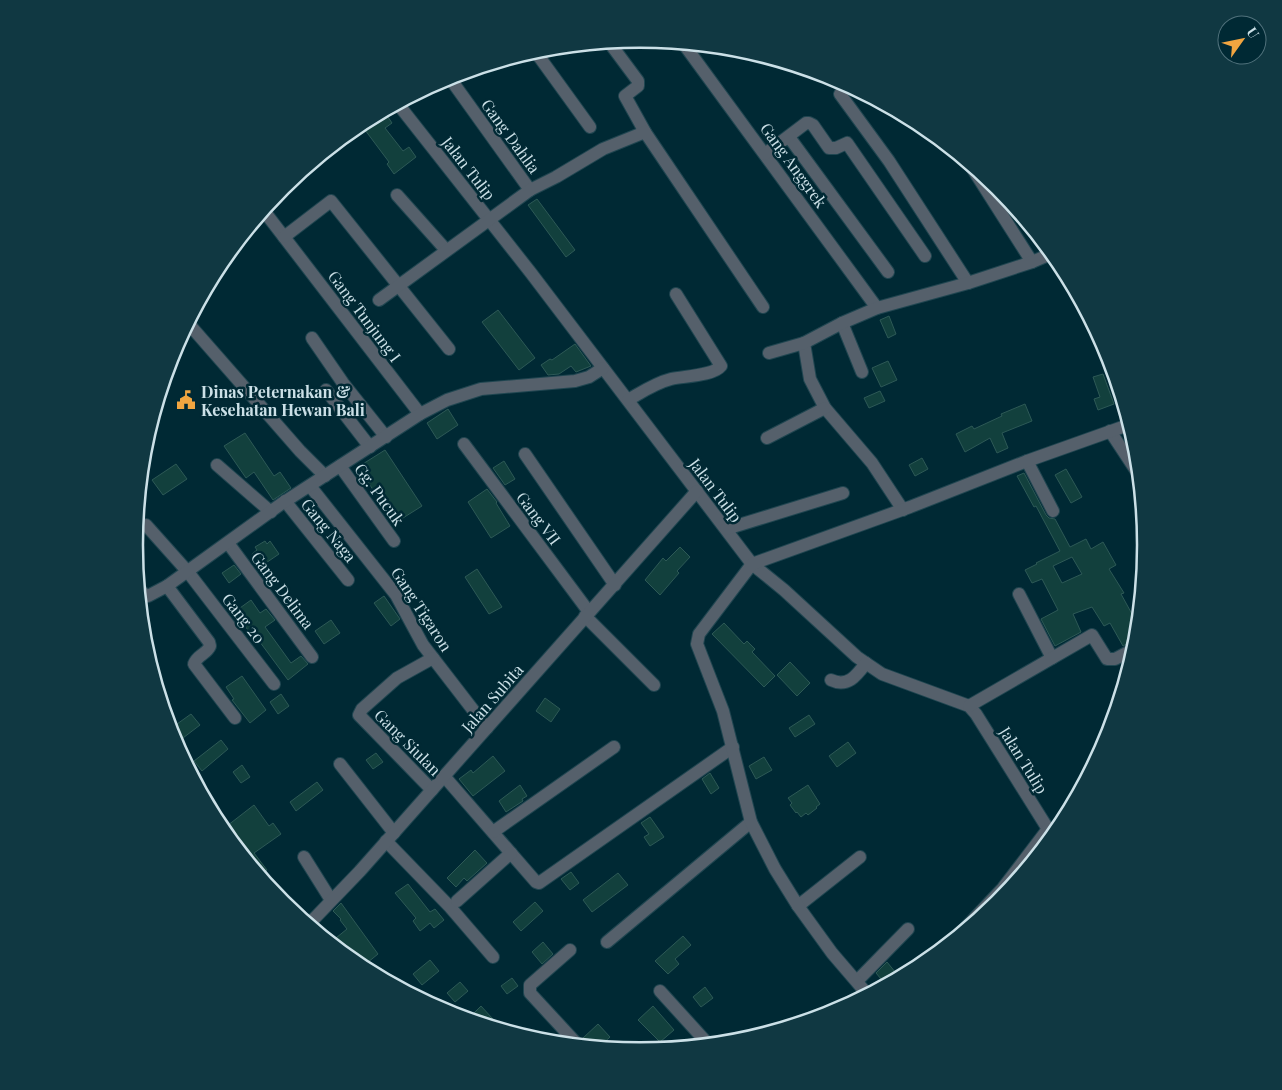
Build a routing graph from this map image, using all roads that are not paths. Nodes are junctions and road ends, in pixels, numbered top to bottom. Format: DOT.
graph roads {
  1 [pos="614,49"];
  2 [pos="688,50"];
  3 [pos="540,58"];
  4 [pos="454,84"];
  5 [pos="840,94"];
  6 [pos="402,109"];
  7 [pos="590,128"];
  8 [pos="644,132"];
  9 [pos="789,137"];
  10 [pos="765,154"];
  11 [pos="981,182"];
  12 [pos="530,190"];
  13 [pos="397,195"];
  14 [pos="268,216"];
  15 [pos="488,219"];
  16 [pos="284,237"];
  17 [pos="446,250"];
  18 [pos="925,256"];
  19 [pos="1046,256"];
  20 [pos="1032,262"];
  21 [pos="888,272"];
  22 [pos="968,283"];
  23 [pos="398,285"];
  24 [pos="676,294"];
  25 [pos="379,300"];
  26 [pos="763,307"];
  27 [pos="877,308"];
  28 [pos="842,323"];
  29 [pos="193,329"];
  30 [pos="312,338"];
  31 [pos="804,343"];
  32 [pos="449,348"];
  33 [pos="769,353"];
  34 [pos="603,368"];
  35 [pos="862,372"];
  36 [pos="326,390"];
  37 [pos="628,400"];
  38 [pos="825,408"];
  39 [pos="420,414"];
  40 [pos="1124,426"];
  41 [pos="1110,431"];
  42 [pos="386,437"];
  43 [pos="767,438"];
  44 [pos="464,444"];
  45 [pos="370,447"];
  46 [pos="525,454"];
  47 [pos="1027,462"];
  48 [pos="1131,463"];
  49 [pos="216,465"];
  50 [pos="340,466"];
  51 [pos="325,476"];
  52 [pos="310,486"];
  53 [pos="697,492"];
  54 [pos="843,493"];
  55 [pos="285,502"];
  56 [pos="903,510"];
  57 [pos="1053,511"];
  58 [pos="270,512"];
  59 [pos="146,525"];
  60 [pos="726,529"];
  61 [pos="394,540"];
  62 [pos="228,543"];
  63 [pos="752,564"];
  64 [pos="188,572"];
  65 [pos="348,580"];
  66 [pos="615,585"];
  67 [pos="167,586"];
  68 [pos="1019,594"];
  69 [pos="147,595"];
  70 [pos="587,614"];
  71 [pos="1127,653"];
  72 [pos="312,657"];
  73 [pos="433,658"];
  74 [pos="1052,658"];
  75 [pos="866,663"];
  76 [pos="831,680"];
  77 [pos="274,684"];
  78 [pos="654,685"];
  79 [pos="969,706"];
  80 [pos="235,718"];
  81 [pos="487,728"];
  82 [pos="614,747"];
  83 [pos="733,747"];
  84 [pos="340,764"];
  85 [pos="444,776"];
  86 [pos="432,790"];
  87 [pos="751,822"];
  88 [pos="1049,829"];
  89 [pos="493,832"];
  90 [pos="390,837"];
  91 [pos="511,853"];
  92 [pos="304,857"];
  93 [pos="860,857"];
  94 [pos="331,900"];
  95 [pos="457,901"];
  96 [pos="798,906"];
  97 [pos="313,919"];
  98 [pos="908,929"];
  99 [pos="607,942"];
  100 [pos="570,950"];
  101 [pos="493,957"];
  102 [pos="857,981"];
  103 [pos="864,990"];
  104 [pos="660,991"];
  105 [pos="571,1037"];
  106 [pos="703,1038"];
  1 -- 8 [label="street"];
  2 -- 10 [label="street, Gang Anggrek"];
  3 -- 7 [label="street"];
  4 -- 12 [label="street, Gang Dahlia"];
  5 -- 22 [label="street"];
  6 -- 15 [label="street, Jalan Tulip"];
  8 -- 12 [label="street"];
  8 -- 26 [label="street"];
  9 -- 10 [label="street"];
  9 -- 18 [label="street"];
  9 -- 21 [label="street"];
  10 -- 27 [label="street, Gang Anggrek"];
  11 -- 20 [label="street"];
  12 -- 15 [label="street"];
  13 -- 17 [label="street"];
  14 -- 16 [label="street, Gang Tunjung I"];
  15 -- 17 [label="street"];
  15 -- 34 [label="street, Jalan Tulip"];
  16 -- 23 [label="street"];
  16 -- 39 [label="street, Gang Tunjung I"];
  17 -- 23 [label="street"];
  19 -- 20 [label="street"];
  20 -- 22 [label="street"];
  22 -- 27 [label="street"];
  23 -- 25 [label="street"];
  23 -- 32 [label="street"];
  24 -- 37 [label="street"];
  27 -- 28 [label="street"];
  28 -- 31 [label="street"];
  28 -- 35 [label="street"];
  29 -- 51 [label="street"];
  30 -- 42 [label="street"];
  31 -- 33 [label="street"];
  31 -- 38 [label="street"];
  34 -- 37 [label="street, Jalan Tulip"];
  34 -- 39 [label="street"];
  36 -- 45 [label="street"];
  37 -- 53 [label="street, Jalan Tulip"];
  38 -- 43 [label="street"];
  38 -- 56 [label="street"];
  39 -- 42 [label="street"];
  40 -- 41 [label="street"];
  41 -- 47 [label="street"];
  41 -- 48 [label="street"];
  42 -- 45 [label="street"];
  44 -- 70 [label="street, Gang VII"];
  45 -- 50 [label="street"];
  46 -- 66 [label="street"];
  47 -- 56 [label="street"];
  47 -- 57 [label="street"];
  49 -- 58 [label="street"];
  50 -- 51 [label="street"];
  50 -- 61 [label="street, Gg. Pucuk"];
  51 -- 52 [label="street"];
  52 -- 55 [label="street"];
  52 -- 73 [label="street, Gang Tigaron"];
  53 -- 60 [label="street, Jalan Tulip"];
  53 -- 66 [label="street, Jalan Subita"];
  54 -- 60 [label="street"];
  55 -- 58 [label="street"];
  55 -- 65 [label="street, Gang Naga"];
  56 -- 63 [label="street"];
  58 -- 62 [label="street"];
  59 -- 64 [label="street, Gang 20"];
  60 -- 63 [label="street, Jalan Tulip"];
  62 -- 64 [label="street"];
  62 -- 72 [label="street, Gang Delima"];
  63 -- 75 [label="street, Jalan Tulip"];
  63 -- 83 [label="street"];
  64 -- 67 [label="street"];
  64 -- 77 [label="street, Gang 20"];
  66 -- 70 [label="street, Jalan Subita"];
  67 -- 69 [label="street"];
  67 -- 80 [label="street"];
  68 -- 74 [label="street"];
  70 -- 78 [label="street, Gang VII"];
  70 -- 81 [label="street, Jalan Subita"];
  71 -- 74 [label="street"];
  73 -- 81 [label="street, Gang Tigaron"];
  73 -- 86 [label="street, Gang Siulan"];
  74 -- 79 [label="street"];
  75 -- 76 [label="street"];
  75 -- 79 [label="street, Jalan Tulip"];
  79 -- 88 [label="street, Jalan Tulip"];
  81 -- 85 [label="street, Jalan Subita"];
  82 -- 89 [label="street"];
  83 -- 87 [label="street"];
  83 -- 91 [label="street"];
  84 -- 90 [label="street"];
  85 -- 86 [label="street, Jalan Subita"];
  85 -- 89 [label="street"];
  86 -- 90 [label="street, Jalan Subita"];
  87 -- 96 [label="street"];
  87 -- 99 [label="street"];
  89 -- 91 [label="street"];
  90 -- 94 [label="street, Jalan Subita"];
  90 -- 101 [label="street"];
  91 -- 95 [label="street"];
  92 -- 94 [label="street"];
  93 -- 96 [label="street"];
  94 -- 97 [label="street, Jalan Subita"];
  96 -- 102 [label="street"];
  98 -- 102 [label="street"];
  100 -- 105 [label="street"];
  102 -- 103 [label="street"];
  104 -- 106 [label="street"];
}
